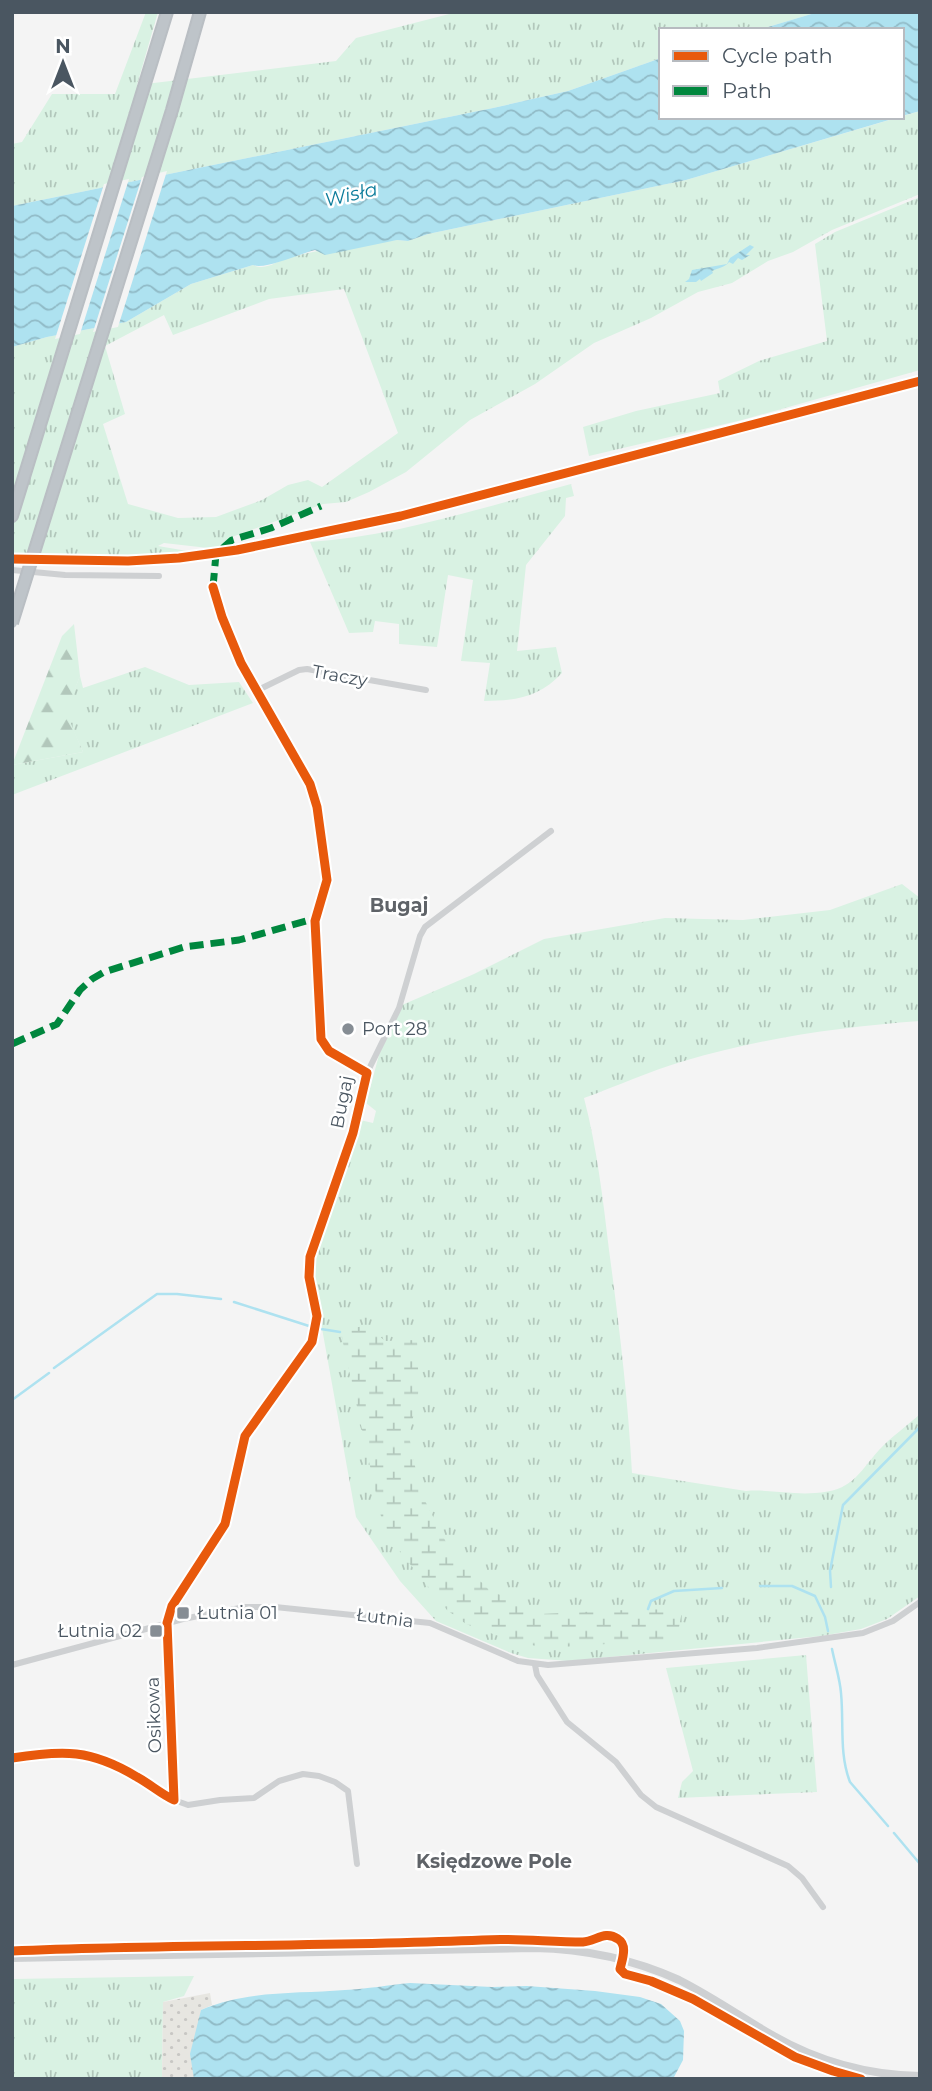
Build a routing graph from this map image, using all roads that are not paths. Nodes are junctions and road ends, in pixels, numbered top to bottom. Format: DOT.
graph roads {
  1 [pos="167,12"];
  2 [pos="200,12"];
  3 [pos="12,516"];
  4 [pos="12,570"];
  5 [pos="159,576"];
  6 [pos="213,587"];
  7 [pos="12,623"];
  8 [pos="258,690"];
  9 [pos="426,690"];
  10 [pos="551,831"];
  11 [pos="367,1073"];
  12 [pos="920,1602"];
  13 [pos="167,1623"];
  14 [pos="12,1665"];
  15 [pos="535,1665"];
  16 [pos="12,1758"];
  17 [pos="174,1800"];
  18 [pos="358,1864"];
  19 [pos="823,1907"];
  20 [pos="12,1958"];
  21 [pos="920,2076"];
  1 -- 3 [label="highway"];
  2 -- 7 [label="highway, bridge"];
  4 -- 5 [label="street"];
  6 -- 8 [label="street, Bugaj"];
  8 -- 9 [label="street, Traczy"];
  8 -- 11 [label="street, Bugaj"];
  10 -- 11 [label="street"];
  11 -- 13 [label="street, Bugaj"];
  12 -- 15 [label="street, Łutnia"];
  13 -- 14 [label="street, Łutnia"];
  13 -- 15 [label="street, Łutnia"];
  13 -- 17 [label="street, Osikowa"];
  15 -- 19 [label="street"];
  16 -- 17 [label="street, Osikowa"];
  17 -- 18 [label="street, Osikowa"];
  20 -- 21 [label="street"];
}
